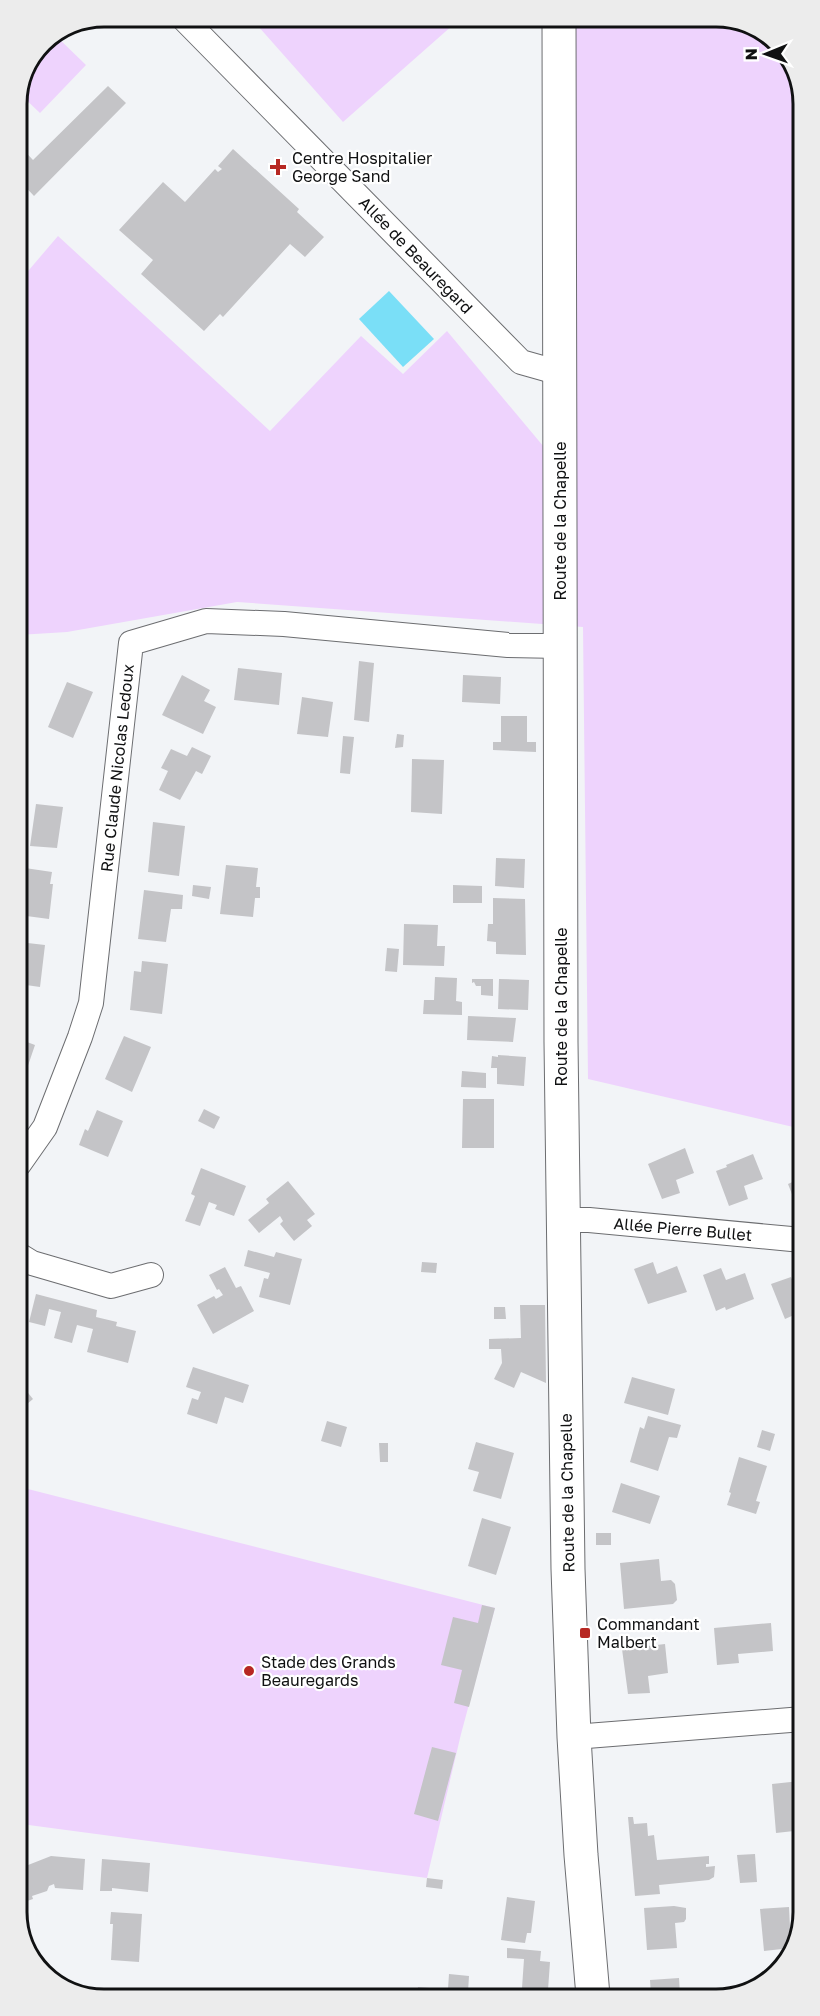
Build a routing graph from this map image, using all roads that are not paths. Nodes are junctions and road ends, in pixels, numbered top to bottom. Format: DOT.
graph roads {
  1 [pos="193,27"];
  2 [pos="559,27"];
  3 [pos="560,374"];
  4 [pos="560,646"];
  5 [pos="27,1152"];
  6 [pos="563,1220"];
  7 [pos="793,1239"];
  8 [pos="27,1260"];
  9 [pos="151,1275"];
  10 [pos="793,1720"];
  11 [pos="574,1737"];
  12 [pos="592,1989"];
  1 -- 3 [label="street, Allée de Beauregard"];
  2 -- 3 [label="main road, Route de la Chapelle"];
  3 -- 4 [label="main road, Route de la Chapelle"];
  4 -- 5 [label="street, Rue Claude Nicolas Ledoux"];
  4 -- 6 [label="main road, Route de la Chapelle"];
  6 -- 7 [label="street, Allée Pierre Bullet"];
  6 -- 11 [label="main road, Route de la Chapelle"];
  8 -- 9 [label="street"];
  10 -- 11 [label="street"];
  11 -- 12 [label="main road, Route de la Chapelle"];
}
